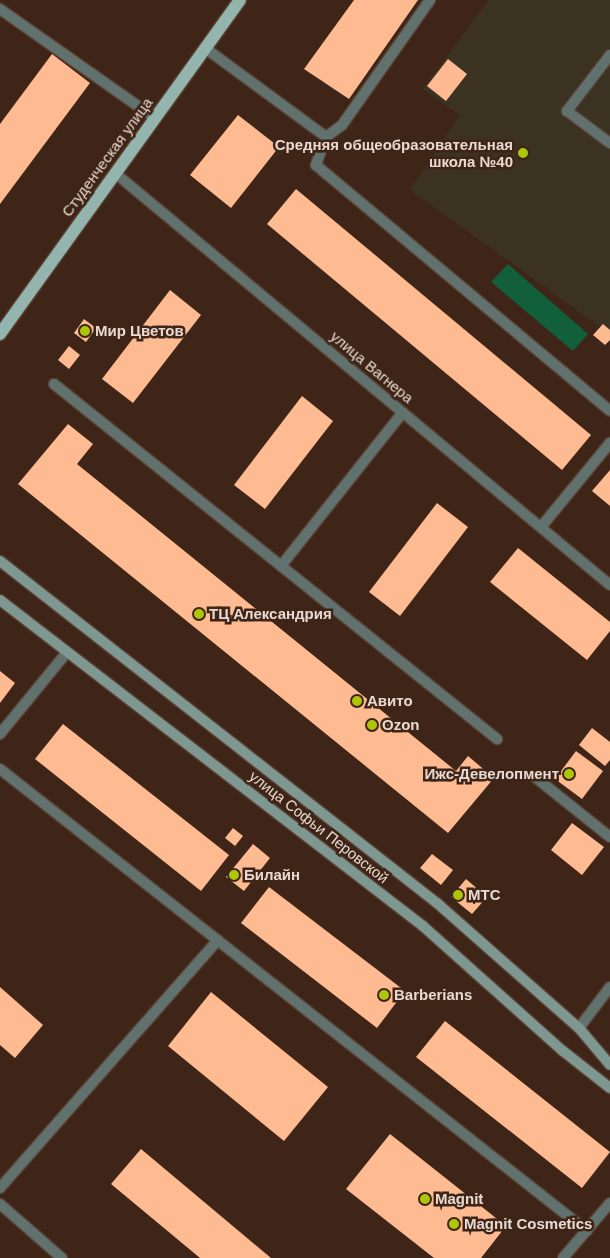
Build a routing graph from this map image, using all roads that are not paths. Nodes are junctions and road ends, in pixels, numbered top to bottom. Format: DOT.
graph roads {
  1 [pos="240,0"];
  2 [pos="430,0"];
  3 [pos="0,9"];
  4 [pos="205,48"];
  5 [pos="610,55"];
  6 [pos="155,118"];
  7 [pos="326,137"];
  8 [pos="610,143"];
  9 [pos="115,173"];
  10 [pos="0,334"];
  11 [pos="54,384"];
  12 [pos="610,411"];
  13 [pos="402,412"];
  14 [pos="610,443"];
  15 [pos="540,527"];
  16 [pos="0,561"];
  17 [pos="282,566"];
  18 [pos="610,584"];
  19 [pos="0,600"];
  20 [pos="68,652"];
  21 [pos="0,734"];
  22 [pos="497,739"];
  23 [pos="0,769"];
  24 [pos="535,777"];
  25 [pos="610,837"];
  26 [pos="218,940"];
  27 [pos="610,987"];
  28 [pos="579,1028"];
  29 [pos="610,1065"];
  30 [pos="610,1088"];
  31 [pos="0,1188"];
  32 [pos="610,1202"];
  33 [pos="0,1204"];
  34 [pos="587,1231"];
  35 [pos="62,1258"];
  36 [pos="563,1258"];
  1 -- 4 [label="main road, Студенческая улица"];
  2 -- 7 [label="street"];
  3 -- 6 [label="street"];
  4 -- 6 [label="main road, Студенческая улица"];
  4 -- 7 [label="street"];
  5 -- 8 [label="street"];
  6 -- 9 [label="main road, Студенческая улица"];
  7 -- 12 [label="street"];
  9 -- 10 [label="main road, Студенческая улица"];
  9 -- 13 [label="street, улица Вагнера"];
  11 -- 17 [label="street"];
  13 -- 15 [label="street, улица Вагнера"];
  13 -- 17 [label="street"];
  14 -- 15 [label="street"];
  15 -- 18 [label="street, улица Вагнера"];
  16 -- 28 [label="main road"];
  17 -- 22 [label="street"];
  19 -- 20 [label="main road, улица Софьи Перовской"];
  20 -- 21 [label="street"];
  20 -- 30 [label="main road, улица Софьи Перовской"];
  23 -- 26 [label="street"];
  24 -- 25 [label="street"];
  26 -- 31 [label="street"];
  26 -- 34 [label="street"];
  27 -- 28 [label="street"];
  28 -- 29 [label="main road"];
  32 -- 34 [label="street"];
  33 -- 35 [label="street"];
  34 -- 36 [label="street"];
}
